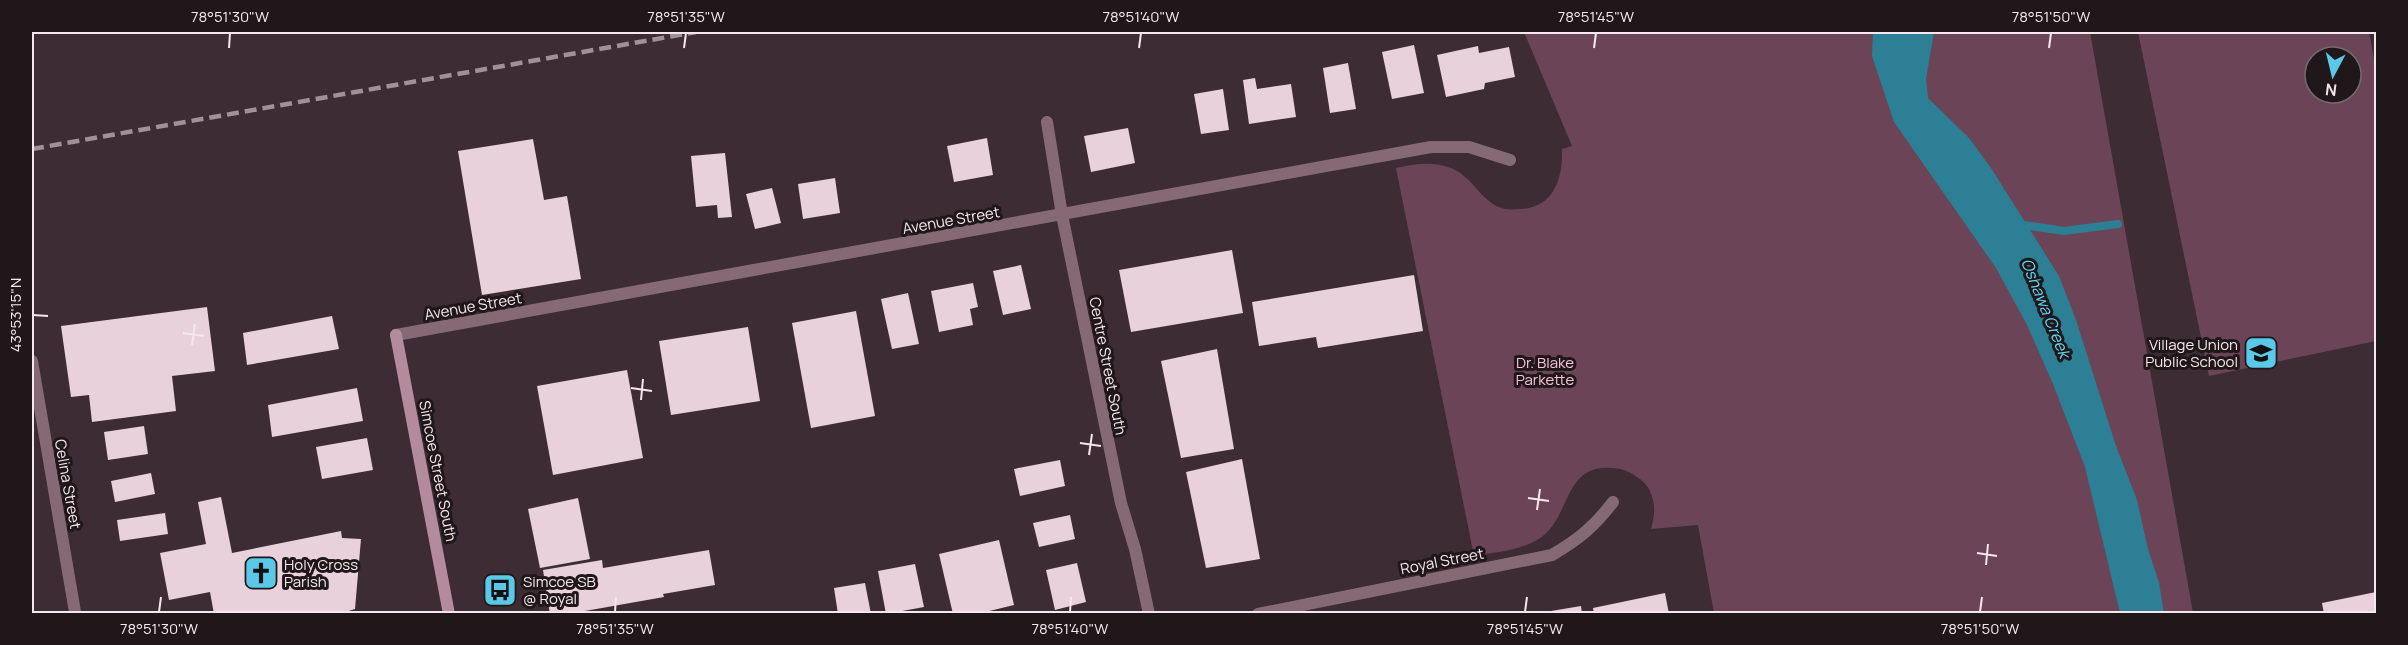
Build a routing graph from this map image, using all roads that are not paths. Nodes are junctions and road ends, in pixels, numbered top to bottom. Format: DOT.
graph roads {
  1 [pos="1047,122"];
  2 [pos="1510,160"];
  3 [pos="1062,215"];
  4 [pos="396,335"];
  5 [pos="32,361"];
  6 [pos="1613,502"];
  7 [pos="75,612"];
  8 [pos="449,614"];
  9 [pos="1149,614"];
  10 [pos="1258,614"];
  1 -- 3 [label="street, Centre Street South"];
  2 -- 3 [label="street, Avenue Street"];
  3 -- 4 [label="street, Avenue Street"];
  3 -- 9 [label="street, Centre Street South"];
  4 -- 8 [label="main road, Simcoe Street South"];
  5 -- 7 [label="street, Celina Street"];
  6 -- 10 [label="street, Royal Street"];
}
